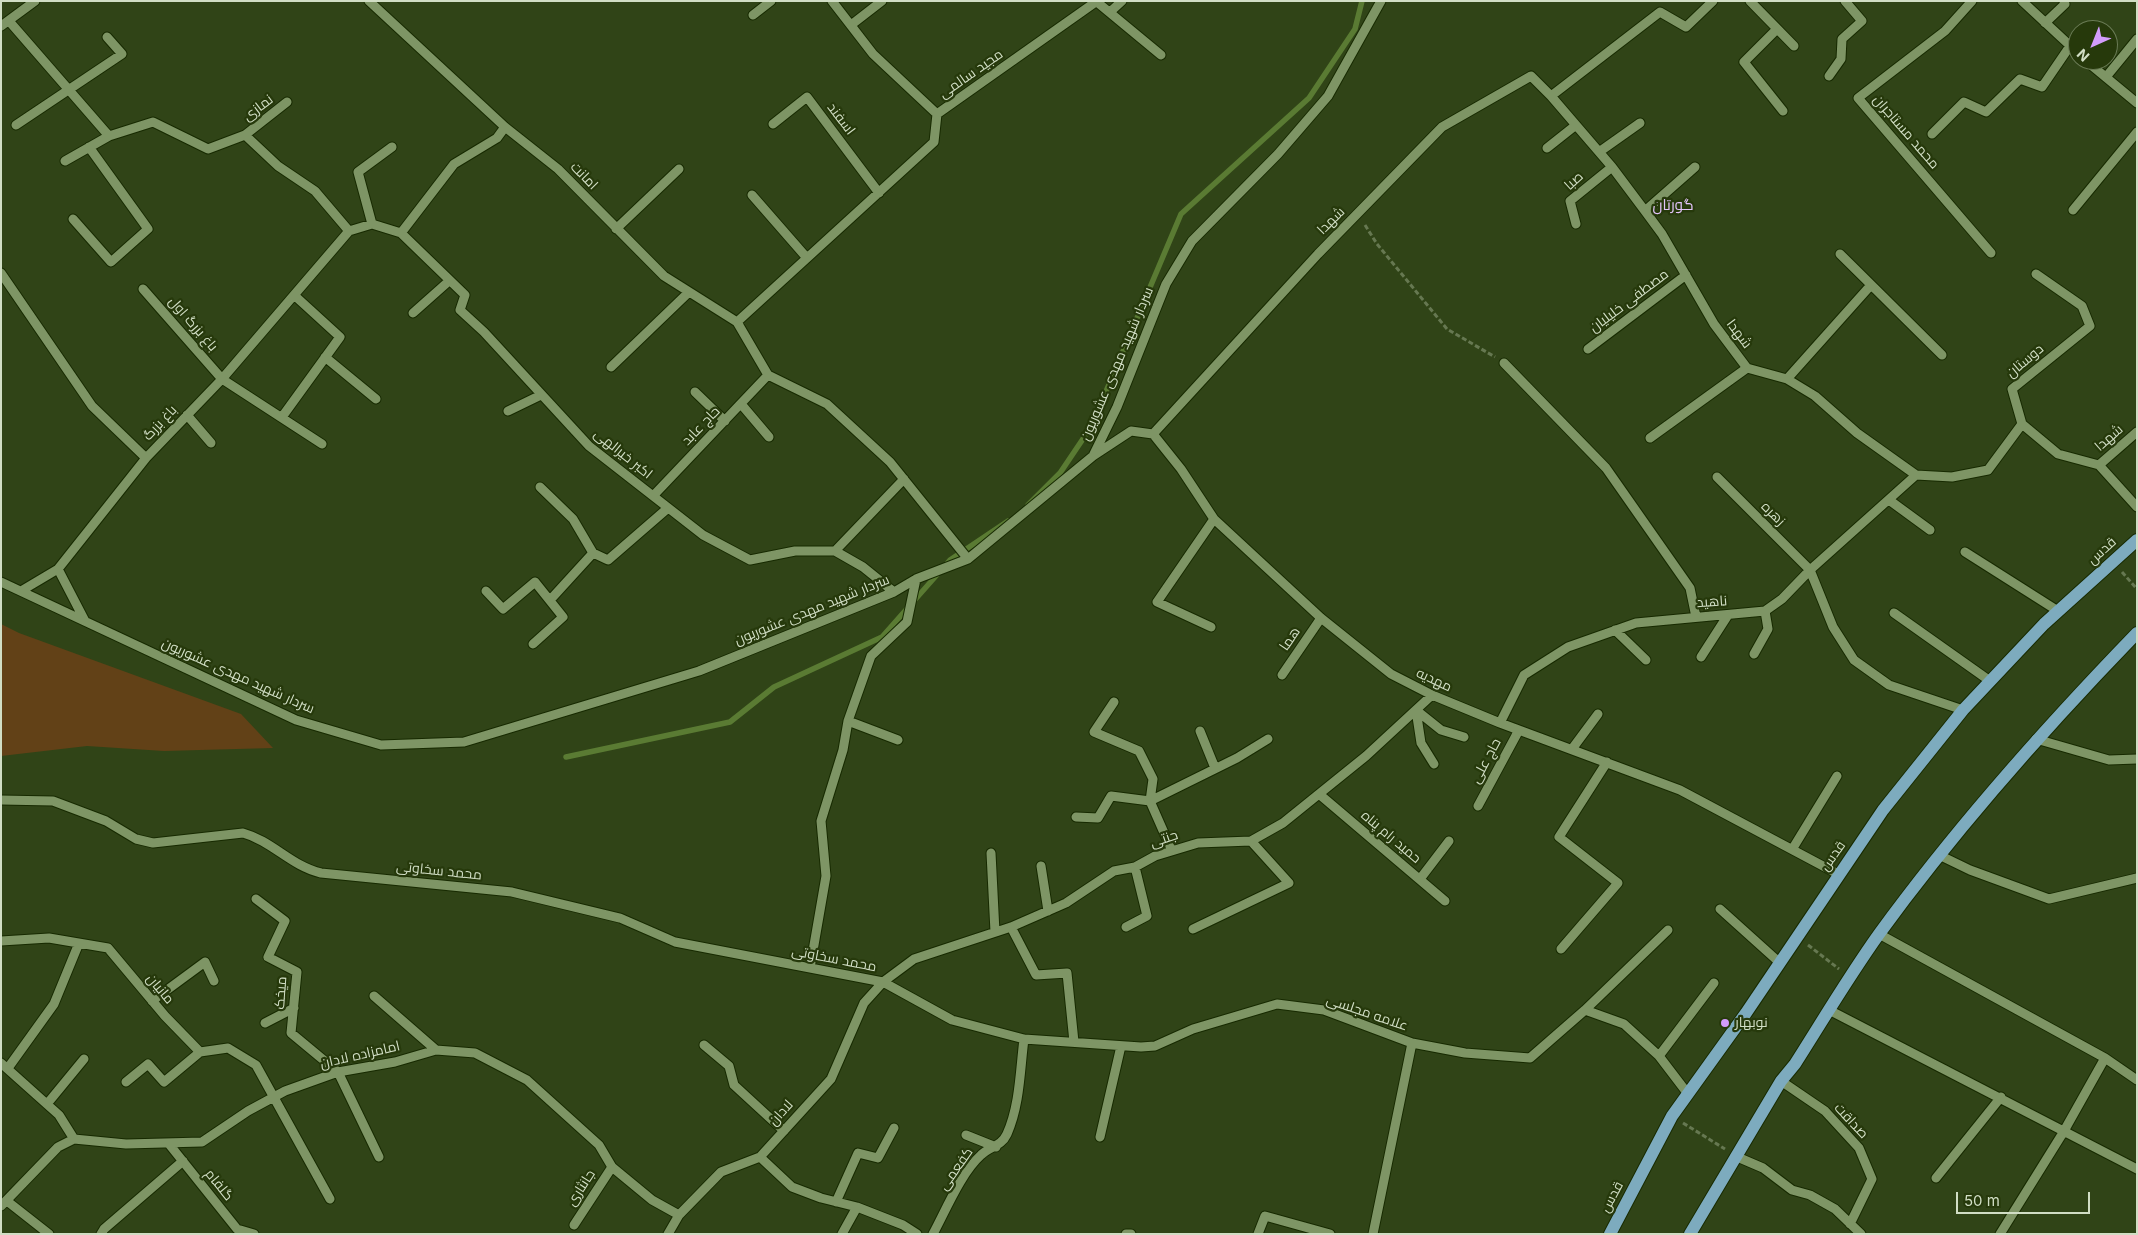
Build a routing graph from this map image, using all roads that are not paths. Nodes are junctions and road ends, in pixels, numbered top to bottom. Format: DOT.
graph roads {
  1 [pos="35,1"];
  2 [pos="369,1"];
  3 [pos="771,1"];
  4 [pos="832,1"];
  5 [pos="882,1"];
  6 [pos="1122,1"];
  7 [pos="1381,1"];
  8 [pos="1713,1"];
  9 [pos="1750,1"];
  10 [pos="1845,1"];
  11 [pos="1972,1"];
  12 [pos="2022,1"];
  13 [pos="2064,1"];
  14 [pos="1097,2"];
  15 [pos="1110,12"];
  16 [pos="753,15"];
  17 [pos="2045,23"];
  18 [pos="5,24"];
  19 [pos="851,26"];
  20 [pos="1777,29"];
  21 [pos="108,36"];
  22 [pos="2137,39"];
  23 [pos="2068,44"];
  24 [pos="1794,46"];
  25 [pos="2068,49"];
  26 [pos="1161,54"];
  27 [pos="2097,70"];
  28 [pos="1829,76"];
  29 [pos="2106,77"];
  30 [pos="68,88"];
  31 [pos="1551,96"];
  32 [pos="288,102"];
  33 [pos="2137,103"];
  34 [pos="1783,110"];
  35 [pos="937,114"];
  36 [pos="1640,123"];
  37 [pos="16,124"];
  38 [pos="773,124"];
  39 [pos="1576,125"];
  40 [pos="505,127"];
  41 [pos="2137,132"];
  42 [pos="1932,134"];
  43 [pos="245,135"];
  44 [pos="109,136"];
  45 [pos="89,147"];
  46 [pos="392,147"];
  47 [pos="1547,148"];
  48 [pos="1599,152"];
  49 [pos="65,161"];
  50 [pos="1612,167"];
  51 [pos="1696,167"];
  52 [pos="679,169"];
  53 [pos="879,192"];
  54 [pos="752,195"];
  55 [pos="2073,210"];
  56 [pos="1645,211"];
  57 [pos="73,219"];
  58 [pos="372,224"];
  59 [pos="1576,224"];
  60 [pos="616,229"];
  61 [pos="349,231"];
  62 [pos="402,232"];
  63 [pos="1991,253"];
  64 [pos="1840,254"];
  65 [pos="807,258"];
  66 [pos="1,273"];
  67 [pos="2036,274"];
  68 [pos="1686,276"];
  69 [pos="449,281"];
  70 [pos="1871,285"];
  71 [pos="143,289"];
  72 [pos="689,292"];
  73 [pos="294,295"];
  74 [pos="413,313"];
  75 [pos="737,322"];
  76 [pos="1588,349"];
  77 [pos="1942,355"];
  78 [pos="325,357"];
  79 [pos="1504,363"];
  80 [pos="611,367"];
  81 [pos="1747,368"];
  82 [pos="768,375"];
  83 [pos="222,379"];
  84 [pos="1786,379"];
  85 [pos="695,392"];
  86 [pos="541,394"];
  87 [pos="376,399"];
  88 [pos="741,404"];
  89 [pos="508,411"];
  90 [pos="187,415"];
  91 [pos="282,417"];
  92 [pos="725,421"];
  93 [pos="2022,424"];
  94 [pos="2137,432"];
  95 [pos="1153,434"];
  96 [pos="769,437"];
  97 [pos="1650,438"];
  98 [pos="211,443"];
  99 [pos="322,444"];
  100 [pos="1093,456"];
  101 [pos="146,458"];
  102 [pos="2099,465"];
  103 [pos="1916,475"];
  104 [pos="1716,477"];
  105 [pos="904,479"];
  106 [pos="540,487"];
  107 [pos="653,496"];
  108 [pos="1889,500"];
  109 [pos="2137,507"];
  110 [pos="668,508"];
  111 [pos="1214,519"];
  112 [pos="1930,530"];
  113 [pos="2137,540"];
  114 [pos="835,551"];
  115 [pos="1965,552"];
  116 [pos="593,553"];
  117 [pos="968,559"];
  118 [pos="58,569"];
  119 [pos="1810,570"];
  120 [pos="916,579"];
  121 [pos="1,582"];
  122 [pos="21,591"];
  123 [pos="486,591"];
  124 [pos="894,592"];
  125 [pos="551,600"];
  126 [pos="1764,611"];
  127 [pos="2058,611"];
  128 [pos="1894,613"];
  129 [pos="1728,615"];
  130 [pos="1696,617"];
  131 [pos="1321,618"];
  132 [pos="85,621"];
  133 [pos="1211,628"];
  134 [pos="1615,630"];
  135 [pos="2137,632"];
  136 [pos="533,644"];
  137 [pos="1754,654"];
  138 [pos="1701,657"];
  139 [pos="1646,660"];
  140 [pos="1282,675"];
  141 [pos="1990,682"];
  142 [pos="1432,695"];
  143 [pos="1114,702"];
  144 [pos="1416,710"];
  145 [pos="1963,710"];
  146 [pos="1598,714"];
  147 [pos="848,721"];
  148 [pos="1500,723"];
  149 [pos="1519,730"];
  150 [pos="1200,731"];
  151 [pos="1464,737"];
  152 [pos="1268,738"];
  153 [pos="2036,739"];
  154 [pos="898,740"];
  155 [pos="1572,749"];
  156 [pos="2137,759"];
  157 [pos="1607,762"];
  158 [pos="1434,764"];
  159 [pos="1215,768"];
  160 [pos="1837,776"];
  161 [pos="1319,794"];
  162 [pos="1,800"];
  163 [pos="1150,801"];
  164 [pos="1478,806"];
  165 [pos="1076,817"];
  166 [pos="1251,840"];
  167 [pos="1449,840"];
  168 [pos="1793,848"];
  169 [pos="1172,851"];
  170 [pos="992,853"];
  171 [pos="1938,855"];
  172 [pos="1042,866"];
  173 [pos="1135,867"];
  174 [pos="1838,874"];
  175 [pos="2137,878"];
  176 [pos="1420,879"];
  177 [pos="256,899"];
  178 [pos="1445,901"];
  179 [pos="1720,909"];
  180 [pos="1048,911"];
  181 [pos="1011,927"];
  182 [pos="1126,927"];
  183 [pos="1193,929"];
  184 [pos="1668,930"];
  185 [pos="995,932"];
  186 [pos="1879,934"];
  187 [pos="1,941"];
  188 [pos="79,943"];
  189 [pos="1561,949"];
  190 [pos="1780,963"];
  191 [pos="810,968"];
  192 [pos="214,981"];
  193 [pos="883,982"];
  194 [pos="1714,983"];
  195 [pos="374,996"];
  196 [pos="152,1001"];
  197 [pos="294,1008"];
  198 [pos="1585,1010"];
  199 [pos="1830,1010"];
  200 [pos="265,1023"];
  201 [pos="1024,1039"];
  202 [pos="1074,1042"];
  203 [pos="1412,1043"];
  204 [pos="704,1045"];
  205 [pos="1121,1046"];
  206 [pos="436,1050"];
  207 [pos="200,1052"];
  208 [pos="1659,1056"];
  209 [pos="2105,1058"];
  210 [pos="84,1059"];
  211 [pos="5,1066"];
  212 [pos="338,1072"];
  213 [pos="2137,1080"];
  214 [pos="1781,1081"];
  215 [pos="126,1082"];
  216 [pos="1688,1094"];
  217 [pos="274,1097"];
  218 [pos="2001,1097"];
  219 [pos="47,1104"];
  220 [pos="894,1128"];
  221 [pos="784,1131"];
  222 [pos="2064,1131"];
  223 [pos="966,1135"];
  224 [pos="1100,1137"];
  225 [pos="74,1139"];
  226 [pos="169,1144"];
  227 [pos="996,1147"];
  228 [pos="1735,1156"];
  229 [pos="379,1157"];
  230 [pos="760,1157"];
  231 [pos="183,1161"];
  232 [pos="612,1167"];
  233 [pos="2137,1169"];
  234 [pos="1936,1178"];
  235 [pos="330,1199"];
  236 [pos="836,1202"];
  237 [pos="4,1204"];
  238 [pos="857,1207"];
  239 [pos="679,1215"];
  240 [pos="1850,1224"];
  241 [pos="574,1225"];
  242 [pos="49,1234"];
  243 [pos="101,1234"];
  244 [pos="254,1234"];
  245 [pos="668,1234"];
  246 [pos="842,1234"];
  247 [pos="917,1234"];
  248 [pos="933,1234"];
  249 [pos="1126,1234"];
  250 [pos="1130,1234"];
  251 [pos="1258,1234"];
  252 [pos="1330,1234"];
  253 [pos="1374,1234"];
  254 [pos="1610,1234"];
  255 [pos="1690,1234"];
  256 [pos="1861,1234"];
  257 [pos="2000,1234"];
  1 -- 18 [label="street"];
  2 -- 40 [label="street, امانت"];
  3 -- 16 [label="street"];
  4 -- 19 [label="street, مجید سالمی"];
  5 -- 19 [label="street"];
  6 -- 15 [label="street"];
  7 -- 100 [label="street, سردار شهید مهدی عشوریون"];
  8 -- 31 [label="street"];
  9 -- 20 [label="street"];
  10 -- 28 [label="street"];
  11 -- 63 [label="street, محمد مستاجران"];
  12 -- 17 [label="street"];
  13 -- 17 [label="street"];
  14 -- 15 [label="street"];
  14 -- 35 [label="street, مجید سالمی"];
  15 -- 26 [label="street"];
  17 -- 23 [label="street"];
  18 -- 30 [label="street"];
  19 -- 35 [label="street, مجید سالمی"];
  20 -- 24 [label="street"];
  20 -- 34 [label="street"];
  21 -- 30 [label="street"];
  22 -- 29 [label="street"];
  25 -- 42 [label="street"];
  27 -- 29 [label="street"];
  29 -- 33 [label="street"];
  30 -- 37 [label="street"];
  30 -- 44 [label="street"];
  31 -- 39 [label="street, شهدا"];
  31 -- 95 [label="street, شهدا"];
  32 -- 43 [label="street, نمازی"];
  35 -- 53 [label="street"];
  36 -- 48 [label="street"];
  38 -- 53 [label="street, اسفند"];
  39 -- 47 [label="street"];
  39 -- 48 [label="street, شهدا"];
  40 -- 60 [label="street, امانت"];
  40 -- 62 [label="street"];
  41 -- 55 [label="street"];
  43 -- 44 [label="street, نمازی"];
  43 -- 61 [label="street"];
  44 -- 45 [label="street, نمازی"];
  45 -- 49 [label="street, نمازی"];
  45 -- 57 [label="street"];
  46 -- 58 [label="street"];
  48 -- 50 [label="street, شهدا"];
  50 -- 56 [label="street, شهدا"];
  50 -- 59 [label="street, صبا"];
  51 -- 56 [label="street"];
  52 -- 60 [label="street"];
  53 -- 65 [label="street"];
  54 -- 65 [label="street"];
  56 -- 68 [label="street, شهدا"];
  58 -- 61 [label="street"];
  58 -- 62 [label="street"];
  60 -- 72 [label="street, امانت"];
  61 -- 73 [label="street, باغ بزرگ"];
  62 -- 69 [label="street, اکبر خیرالهی"];
  64 -- 70 [label="street"];
  65 -- 75 [label="street"];
  66 -- 101 [label="street, باغ بزرگ"];
  67 -- 93 [label="street, دوستان"];
  68 -- 76 [label="street, مصطفی خلیلیان"];
  68 -- 81 [label="street, شهدا"];
  69 -- 74 [label="street"];
  69 -- 86 [label="street, اکبر خیرالهی"];
  70 -- 77 [label="street"];
  70 -- 84 [label="street"];
  71 -- 83 [label="street, باغ بزرگ اول"];
  72 -- 75 [label="street, امانت"];
  72 -- 80 [label="street"];
  73 -- 78 [label="street"];
  73 -- 83 [label="street, باغ بزرگ"];
  75 -- 82 [label="street, امانت"];
  78 -- 87 [label="street"];
  78 -- 91 [label="street"];
  79 -- 130 [label="street"];
  81 -- 84 [label="street, شهدا"];
  81 -- 97 [label="street"];
  82 -- 88 [label="street, حاج عابد"];
  82 -- 105 [label="street"];
  83 -- 90 [label="street, باغ بزرگ"];
  83 -- 91 [label="street, باغ بزرگ اول"];
  84 -- 103 [label="street, شهدا"];
  85 -- 92 [label="street"];
  86 -- 89 [label="street"];
  86 -- 107 [label="street, اکبر خیرالهی"];
  88 -- 92 [label="street, حاج عابد"];
  88 -- 96 [label="street"];
  90 -- 98 [label="street"];
  90 -- 101 [label="street, باغ بزرگ"];
  91 -- 99 [label="street, باغ بزرگ اول"];
  92 -- 107 [label="street, حاج عابد"];
  93 -- 102 [label="street"];
  93 -- 103 [label="street"];
  94 -- 102 [label="street, شهدا"];
  95 -- 100 [label="street"];
  95 -- 111 [label="street, مهدیه"];
  100 -- 117 [label="street, سردار شهید مهدی عشوریون"];
  101 -- 118 [label="street"];
  102 -- 109 [label="street"];
  103 -- 108 [label="street, ناهید"];
  104 -- 119 [label="street, زهره"];
  105 -- 114 [label="street"];
  105 -- 117 [label="street"];
  106 -- 116 [label="street"];
  107 -- 110 [label="street, اکبر خیرالهی"];
  108 -- 112 [label="street"];
  108 -- 119 [label="street, ناهید"];
  110 -- 114 [label="street, اکبر خیرالهی"];
  110 -- 116 [label="street"];
  111 -- 131 [label="street, مهدیه"];
  111 -- 133 [label="street"];
  113 -- 127 [label="main road, قدس"];
  114 -- 124 [label="street, اکبر خیرالهی"];
  115 -- 127 [label="street"];
  116 -- 125 [label="street"];
  117 -- 120 [label="street, سردار شهید مهدی عشوریون"];
  118 -- 122 [label="street"];
  118 -- 132 [label="street"];
  119 -- 126 [label="street, ناهید"];
  119 -- 145 [label="street"];
  120 -- 124 [label="street, سردار شهید مهدی عشوریون"];
  120 -- 147 [label="street"];
  121 -- 122 [label="street, سردار شهید مهدی عشوریون"];
  122 -- 132 [label="street, سردار شهید مهدی عشوریون"];
  123 -- 125 [label="street"];
  124 -- 132 [label="street, سردار شهید مهدی عشوریون"];
  125 -- 136 [label="street"];
  126 -- 129 [label="street, ناهید"];
  126 -- 137 [label="street"];
  127 -- 141 [label="main road, قدس"];
  128 -- 141 [label="street"];
  129 -- 130 [label="street, ناهید"];
  129 -- 138 [label="street"];
  130 -- 134 [label="street, ناهید"];
  131 -- 140 [label="street, هما"];
  131 -- 142 [label="street, مهدیه"];
  134 -- 139 [label="street"];
  134 -- 148 [label="street, ناهید"];
  135 -- 153 [label="main road"];
  141 -- 145 [label="main road, قدس"];
  142 -- 144 [label="street, جنتی"];
  142 -- 148 [label="street, مهدیه"];
  143 -- 163 [label="street"];
  144 -- 151 [label="street"];
  144 -- 158 [label="street"];
  144 -- 161 [label="street, جنتی"];
  145 -- 174 [label="main road, قدس"];
  146 -- 155 [label="street"];
  147 -- 154 [label="street"];
  147 -- 191 [label="street"];
  148 -- 149 [label="street, مهدیه"];
  149 -- 155 [label="street, مهدیه"];
  149 -- 164 [label="street, حاج علی"];
  150 -- 159 [label="street"];
  152 -- 159 [label="street"];
  153 -- 156 [label="street"];
  153 -- 171 [label="main road"];
  155 -- 157 [label="street, مهدیه"];
  157 -- 168 [label="street, مهدیه"];
  157 -- 189 [label="street"];
  159 -- 163 [label="street"];
  160 -- 168 [label="street"];
  161 -- 166 [label="street, جنتی"];
  161 -- 176 [label="street, حمید رام پناه"];
  162 -- 191 [label="street, محمد سخاوتی"];
  163 -- 165 [label="street"];
  163 -- 169 [label="street"];
  166 -- 169 [label="street, جنتی"];
  166 -- 183 [label="street"];
  167 -- 176 [label="street"];
  168 -- 174 [label="street, مهدیه"];
  169 -- 173 [label="street, جنتی"];
  170 -- 185 [label="street"];
  171 -- 175 [label="street"];
  171 -- 186 [label="main road"];
  172 -- 180 [label="street"];
  173 -- 180 [label="street, جنتی"];
  173 -- 182 [label="street"];
  174 -- 190 [label="main road, قدس"];
  176 -- 178 [label="street, حمید رام پناه"];
  177 -- 197 [label="street, میخک"];
  179 -- 190 [label="street"];
  180 -- 181 [label="street, جنتی"];
  181 -- 185 [label="street, جنتی"];
  181 -- 202 [label="street"];
  184 -- 198 [label="street, علامه مجلسی"];
  185 -- 193 [label="street, جنتی"];
  186 -- 199 [label="main road"];
  186 -- 209 [label="street"];
  187 -- 188 [label="street, مانیان"];
  188 -- 196 [label="street, مانیان"];
  188 -- 211 [label="street"];
  190 -- 216 [label="main road, قدس"];
  191 -- 193 [label="street, محمد سخاوتی"];
  192 -- 196 [label="street"];
  193 -- 201 [label="street, علامه مجلسی"];
  193 -- 221 [label="street, لادان"];
  194 -- 208 [label="street"];
  195 -- 206 [label="street"];
  196 -- 207 [label="street, مانیان"];
  197 -- 200 [label="street"];
  197 -- 212 [label="street, میخک"];
  198 -- 203 [label="street, علامه مجلسی"];
  198 -- 208 [label="street"];
  199 -- 214 [label="main road"];
  199 -- 218 [label="street"];
  201 -- 202 [label="street, علامه مجلسی"];
  201 -- 227 [label="street, کفعمی"];
  202 -- 205 [label="street, علامه مجلسی"];
  203 -- 205 [label="street, علامه مجلسی"];
  203 -- 253 [label="street"];
  204 -- 221 [label="street"];
  205 -- 224 [label="street"];
  206 -- 212 [label="street, امامزاده لادان"];
  206 -- 232 [label="street, امامزاده لادان"];
  207 -- 215 [label="street"];
  207 -- 217 [label="street"];
  208 -- 216 [label="street"];
  209 -- 213 [label="street"];
  209 -- 222 [label="street"];
  210 -- 219 [label="street"];
  211 -- 219 [label="street"];
  212 -- 217 [label="street, امامزاده لادان"];
  212 -- 229 [label="street"];
  214 -- 228 [label="main road"];
  214 -- 240 [label="street, صداقت"];
  216 -- 254 [label="main road, قدس"];
  217 -- 226 [label="street, امامزاده لادان"];
  217 -- 235 [label="street"];
  218 -- 222 [label="street"];
  218 -- 234 [label="street"];
  219 -- 225 [label="street"];
  220 -- 236 [label="street"];
  221 -- 230 [label="street, لادان"];
  222 -- 233 [label="street"];
  222 -- 257 [label="street"];
  223 -- 227 [label="street"];
  225 -- 226 [label="street, امامزاده لادان"];
  225 -- 237 [label="street"];
  226 -- 231 [label="street, گلفام"];
  227 -- 248 [label="street, کفعمی"];
  228 -- 240 [label="street"];
  228 -- 255 [label="main road"];
  230 -- 236 [label="street"];
  230 -- 239 [label="street, لادان"];
  231 -- 243 [label="street"];
  231 -- 244 [label="street, گلفام"];
  232 -- 239 [label="street, امامزاده لادان"];
  232 -- 241 [label="street, جانثاری"];
  236 -- 238 [label="street"];
  237 -- 242 [label="street"];
  238 -- 246 [label="street"];
  238 -- 247 [label="street"];
  239 -- 245 [label="street, لادان"];
  240 -- 256 [label="street"];
  249 -- 250 [label="street"];
  251 -- 252 [label="street"];
}
